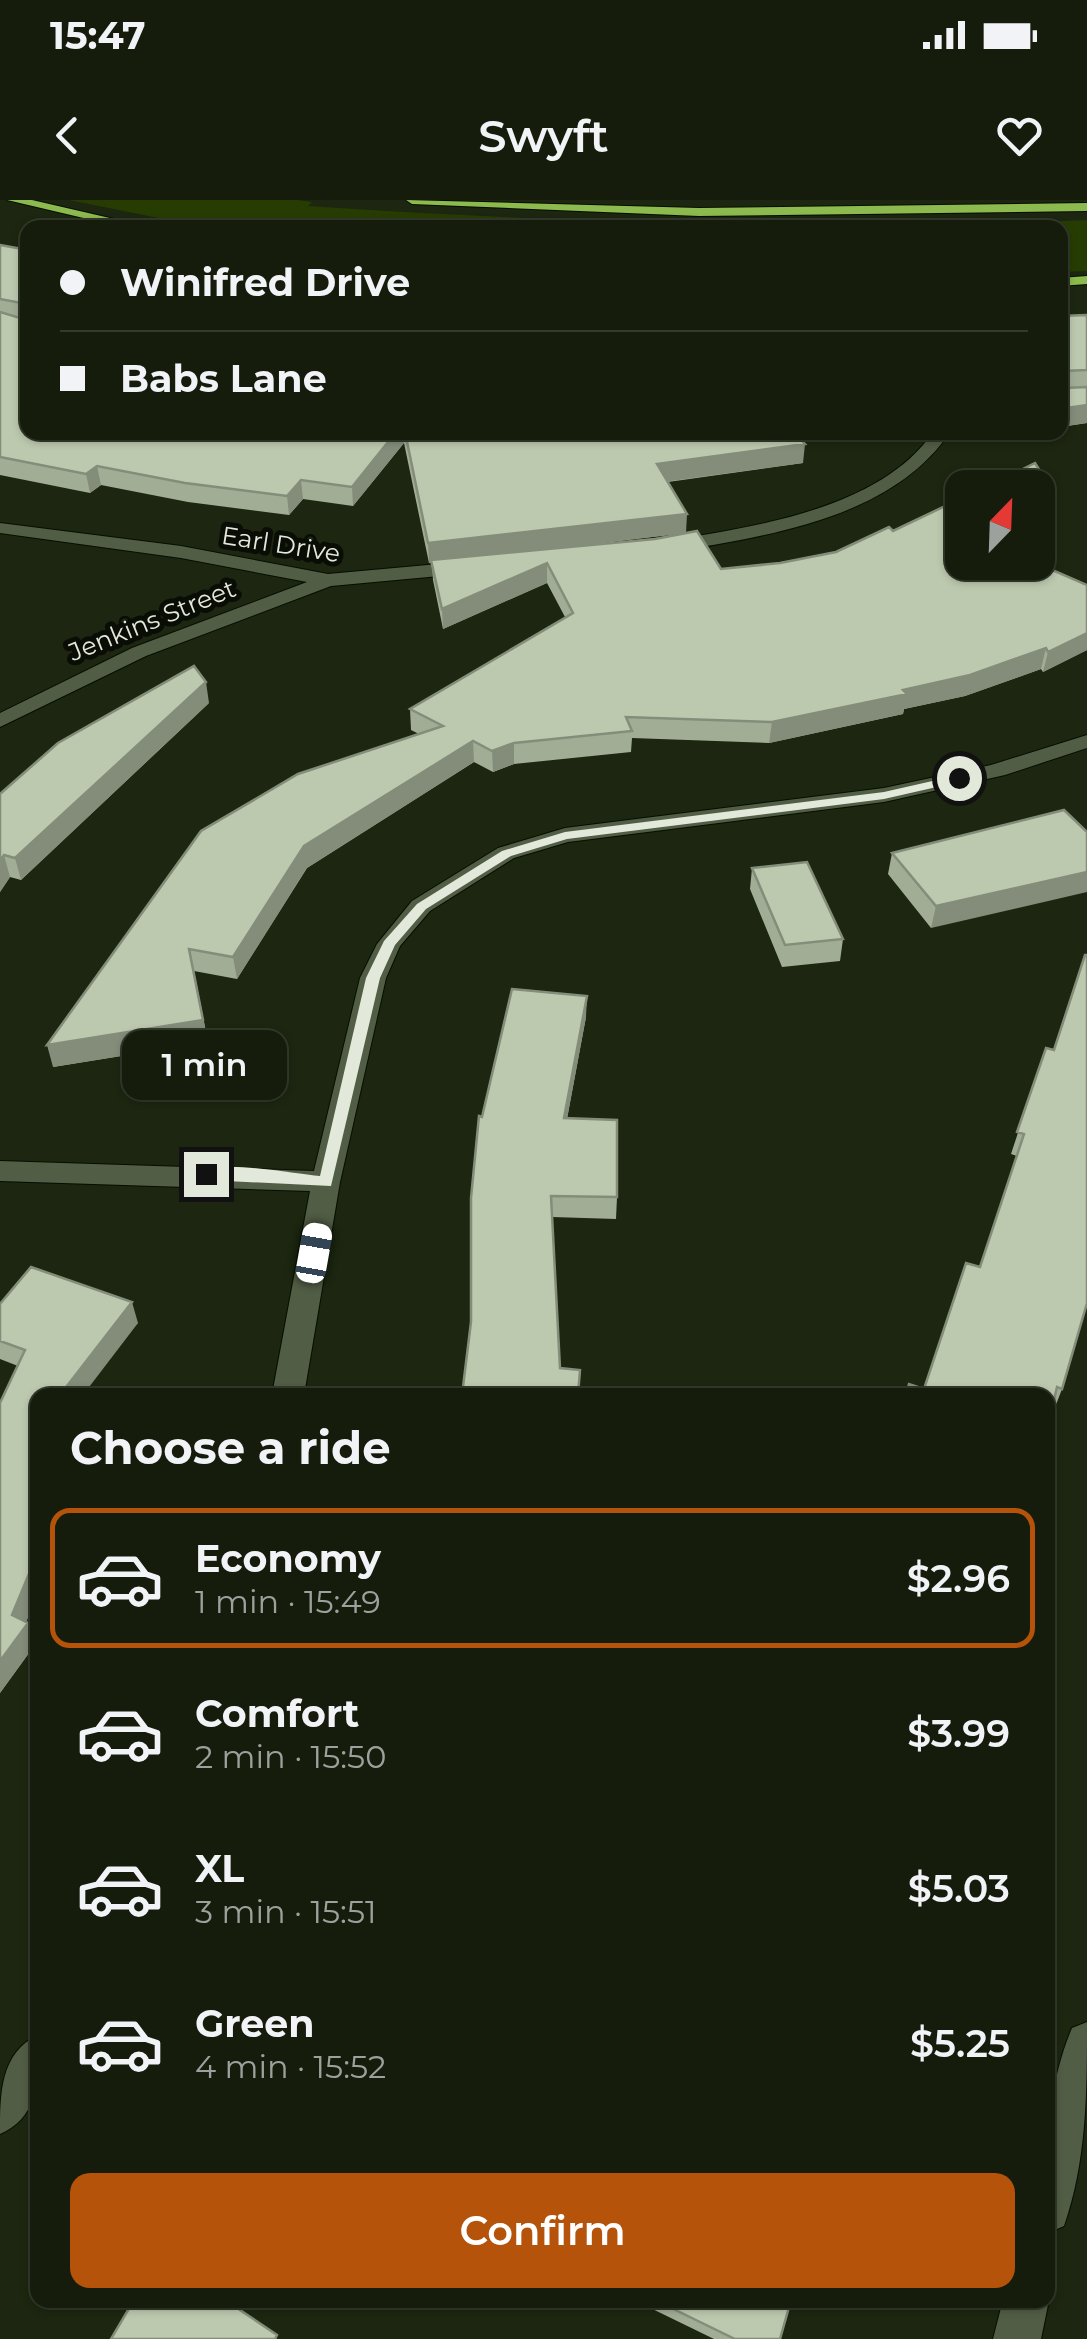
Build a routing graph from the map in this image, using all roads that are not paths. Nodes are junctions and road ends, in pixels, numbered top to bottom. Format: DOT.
graph roads {
  1 [pos="13,200"];
  2 [pos="412,200"];
  3 [pos="1087,207"];
  4 [pos="108,220"];
  5 [pos="936,440"];
  6 [pos="0,528"];
  7 [pos="654,550"];
  8 [pos="495,564"];
  9 [pos="328,580"];
  10 [pos="0,721"];
  11 [pos="1087,742"];
  12 [pos="0,1170"];
  13 [pos="326,1182"];
  14 [pos="289,1388"];
  15 [pos="1087,2043"];
  16 [pos="30,2068"];
  17 [pos="0,2112"];
  18 [pos="1055,2180"];
  19 [pos="1024,2308"];
  20 [pos="1017,2339"];
  1 -- 4 [label="highway"];
  2 -- 3 [label="highway"];
  5 -- 7 [label="street"];
  6 -- 9 [label="street, Earl Drive"];
  8 -- 9 [label="street, Earl Drive"];
  9 -- 10 [label="street, Jenkins Street"];
  11 -- 13 [label="street"];
  12 -- 13 [label="street"];
  13 -- 14 [label="street"];
  15 -- 18 [label="street"];
  16 -- 17 [label="street"];
  19 -- 20 [label="street"];
}
